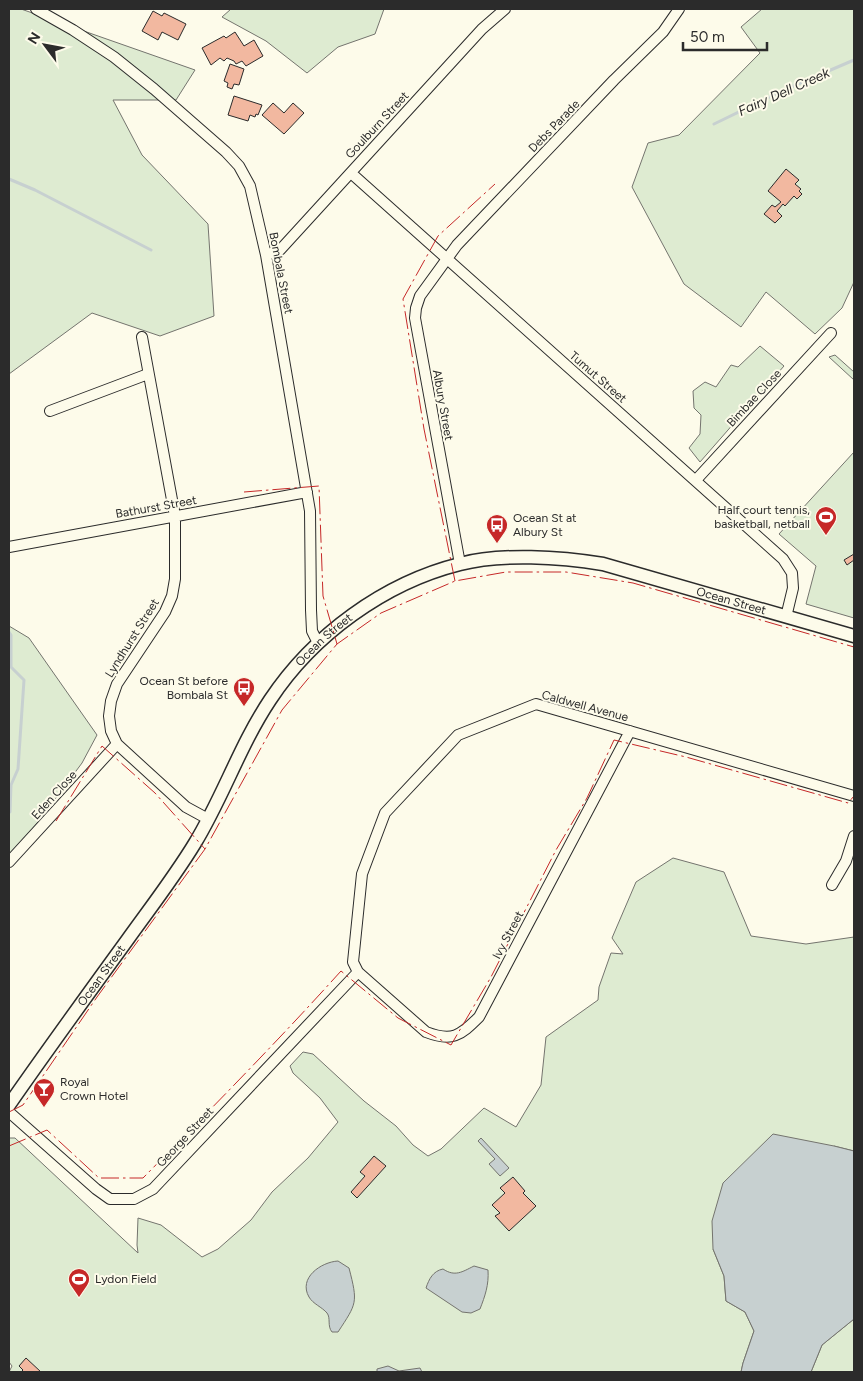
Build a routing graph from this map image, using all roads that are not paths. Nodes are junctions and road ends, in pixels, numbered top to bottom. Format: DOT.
graph roads {
  1 [pos="36,9"];
  2 [pos="505,9"];
  3 [pos="679,9"];
  4 [pos="350,173"];
  5 [pos="266,255"];
  6 [pos="446,260"];
  7 [pos="831,333"];
  8 [pos="142,337"];
  9 [pos="148,374"];
  10 [pos="50,411"];
  11 [pos="696,480"];
  12 [pos="307,492"];
  13 [pos="175,516"];
  14 [pos="9,547"];
  15 [pos="460,564"];
  16 [pos="786,617"];
  17 [pos="854,636"];
  18 [pos="318,644"];
  19 [pos="630,731"];
  20 [pos="117,744"];
  21 [pos="854,796"];
  22 [pos="208,819"];
  23 [pos="854,836"];
  24 [pos="9,862"];
  25 [pos="832,885"];
  26 [pos="358,972"];
  27 [pos="9,1105"];
  28 [pos="9,1112"];
  1 -- 5 [label="street, Bombala Street"];
  2 -- 4 [label="street, Goulburn Street"];
  3 -- 6 [label="street, Debs Parade"];
  4 -- 5 [label="street, Goulburn Street"];
  4 -- 6 [label="street, Tumut Street"];
  5 -- 12 [label="street, Bombala Street"];
  6 -- 11 [label="street, Tumut Street"];
  6 -- 15 [label="street, Albury Street"];
  7 -- 11 [label="street, Bimbae Close"];
  8 -- 9 [label="street, Lyndhurst Street"];
  9 -- 10 [label="street"];
  9 -- 13 [label="street, Lyndhurst Street"];
  11 -- 16 [label="street, Tumut Street"];
  12 -- 13 [label="street, Bathurst Street"];
  12 -- 18 [label="street, Bombala Street"];
  13 -- 14 [label="street, Bathurst Street"];
  13 -- 20 [label="street, Lyndhurst Street"];
  15 -- 16 [label="street, Ocean Street"];
  15 -- 18 [label="street, Ocean Street"];
  16 -- 17 [label="street, Ocean Street"];
  18 -- 22 [label="street, Ocean Street"];
  19 -- 21 [label="street, Caldwell Avenue"];
  19 -- 26 [label="street, Caldwell Avenue"];
  19 -- 26 [label="street, Ivy Street"];
  20 -- 22 [label="street"];
  20 -- 24 [label="street, Eden Close"];
  22 -- 27 [label="street, Ocean Street"];
  23 -- 25 [label="street"];
  26 -- 28 [label="street, George Street"];
}
